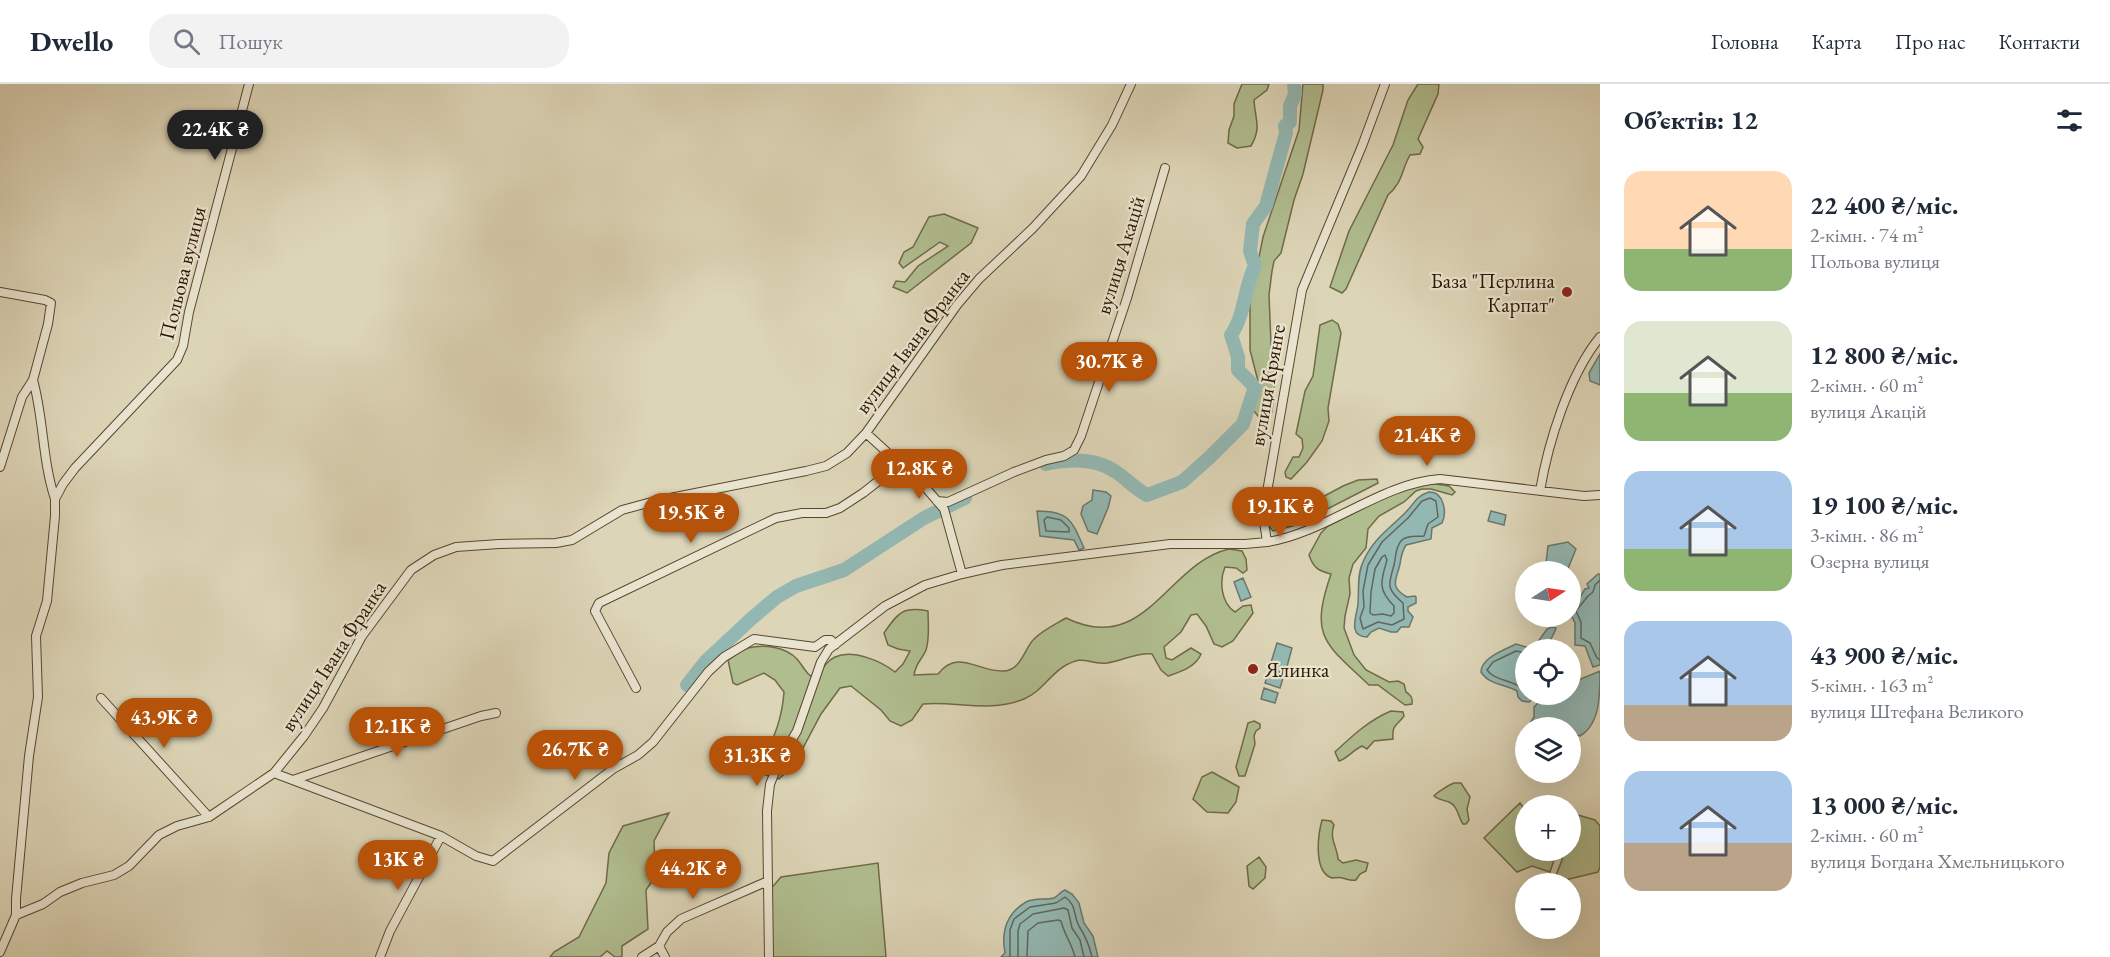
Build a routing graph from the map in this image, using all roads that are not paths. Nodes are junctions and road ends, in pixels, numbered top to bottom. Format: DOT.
graph roads {
  1 [pos="249,84"];
  2 [pos="1131,84"];
  3 [pos="1385,84"];
  4 [pos="1165,168"];
  5 [pos="0,292"];
  6 [pos="1600,337"];
  7 [pos="33,380"];
  8 [pos="866,433"];
  9 [pos="900,464"];
  10 [pos="0,467"];
  11 [pos="1540,491"];
  12 [pos="1600,495"];
  13 [pos="55,499"];
  14 [pos="937,501"];
  15 [pos="1267,542"];
  16 [pos="962,574"];
  17 [pos="835,645"];
  18 [pos="636,688"];
  19 [pos="101,698"];
  20 [pos="496,713"];
  21 [pos="274,773"];
  22 [pos="293,780"];
  23 [pos="209,817"];
  24 [pos="441,836"];
  25 [pos="768,880"];
  26 [pos="16,915"];
  27 [pos="659,946"];
  28 [pos="0,952"];
  29 [pos="380,957"];
  30 [pos="642,957"];
  31 [pos="665,957"];
  32 [pos="769,957"];
  1 -- 13 [label="street, Польова вулиця"];
  2 -- 8 [label="street, вулиця Івана Франка"];
  3 -- 15 [label="street, вулиця Крянге"];
  4 -- 14 [label="street, вулиця Акацій"];
  5 -- 7 [label="street"];
  6 -- 11 [label="street"];
  7 -- 10 [label="street"];
  7 -- 13 [label="street, Польова вулиця"];
  8 -- 9 [label="street"];
  8 -- 21 [label="street, вулиця Івана Франка"];
  9 -- 14 [label="street"];
  9 -- 18 [label="street"];
  11 -- 12 [label="street"];
  11 -- 15 [label="street"];
  13 -- 26 [label="street, Польова вулиця"];
  14 -- 16 [label="street"];
  15 -- 16 [label="street"];
  16 -- 17 [label="street"];
  17 -- 24 [label="street"];
  17 -- 25 [label="street"];
  19 -- 23 [label="street"];
  20 -- 22 [label="street"];
  21 -- 22 [label="street"];
  21 -- 23 [label="street, вулиця Івана Франка"];
  22 -- 24 [label="street"];
  23 -- 26 [label="street, вулиця Івана Франка"];
  24 -- 29 [label="street"];
  25 -- 27 [label="street"];
  25 -- 32 [label="street"];
  26 -- 28 [label="street, Польова вулиця"];
  27 -- 30 [label="street"];
  27 -- 31 [label="street"];
}
